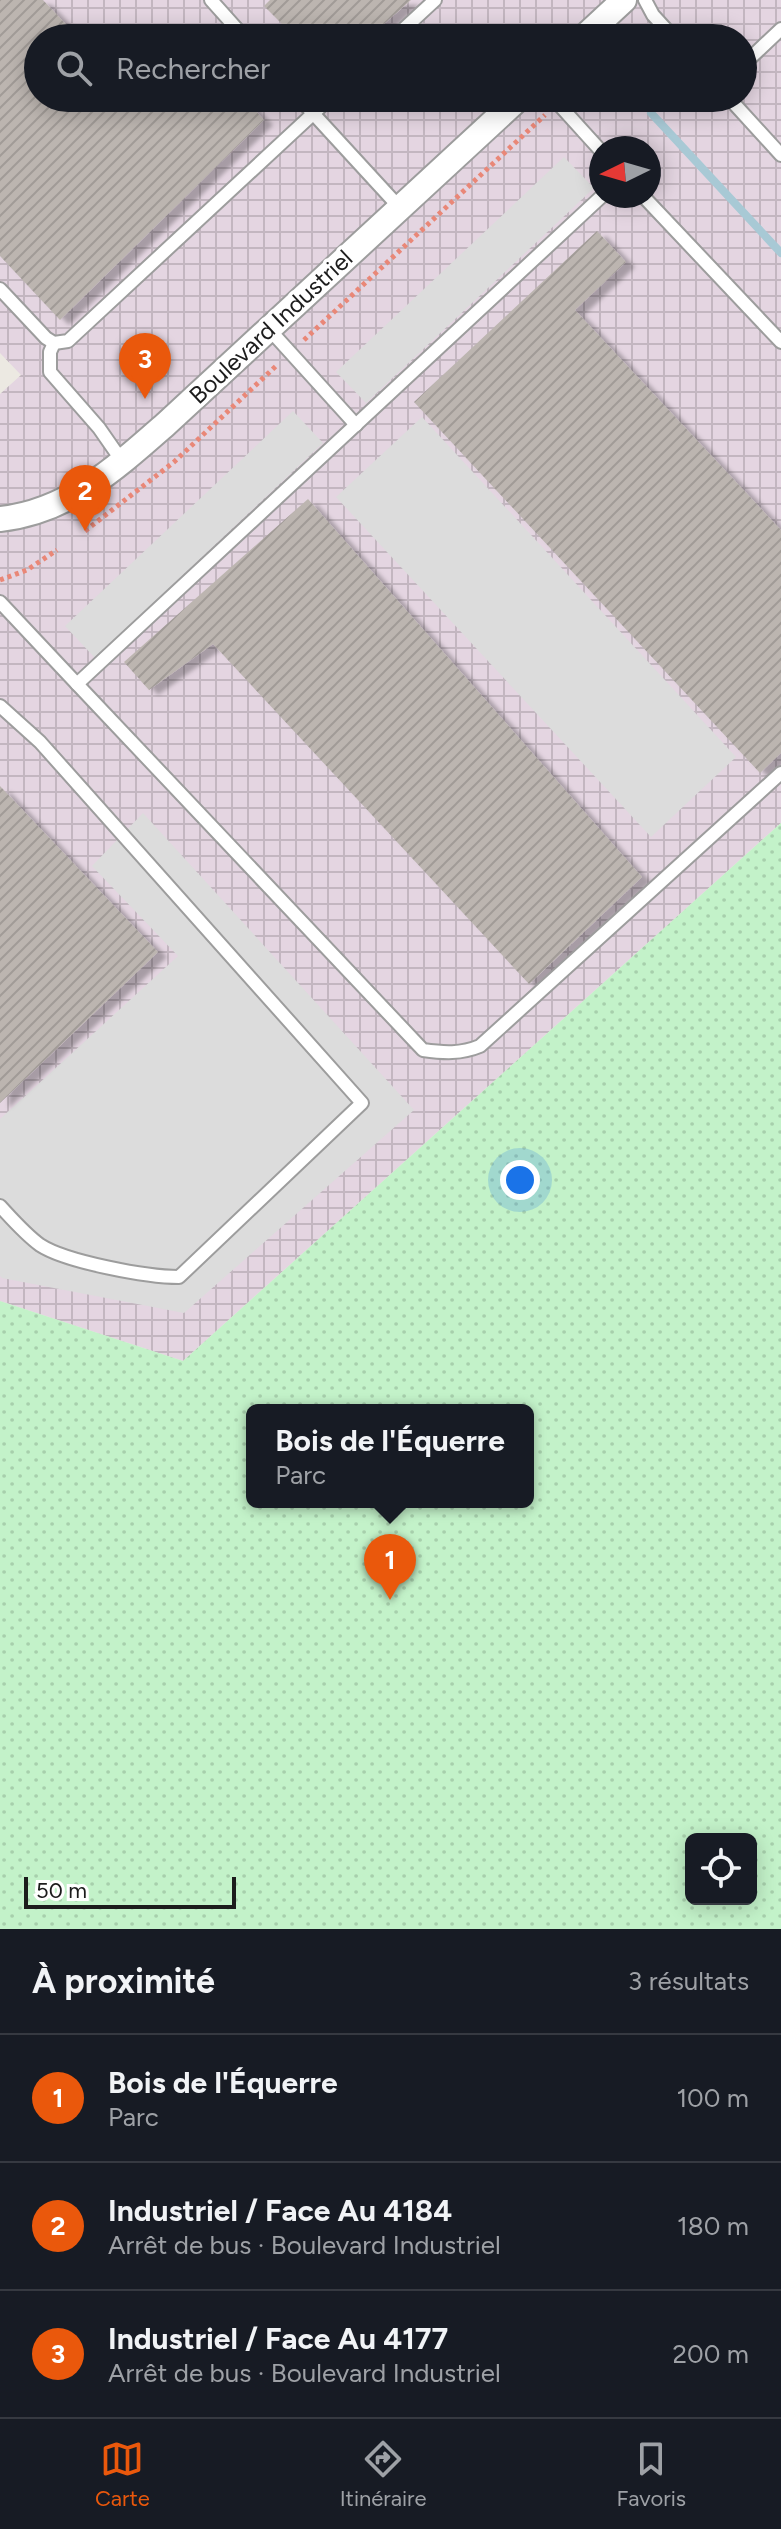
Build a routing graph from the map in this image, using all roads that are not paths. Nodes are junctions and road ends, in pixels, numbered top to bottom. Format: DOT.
graph roads {
  1 [pos="211,0"];
  2 [pos="435,0"];
  3 [pos="624,0"];
  4 [pos="645,0"];
  5 [pos="232,24"];
  6 [pos="409,24"];
  7 [pos="598,24"];
  8 [pos="661,24"];
  9 [pos="781,29"];
  10 [pos="757,52"];
  11 [pos="504,112"];
  12 [pos="565,112"];
  13 [pos="742,112"];
  14 [pos="313,113"];
  15 [pos="589,138"];
  16 [pos="781,155"];
  17 [pos="400,208"];
  18 [pos="589,208"];
  19 [pos="654,208"];
  20 [pos="0,289"];
  21 [pos="269,329"];
  22 [pos="781,342"];
  23 [pos="54,343"];
  24 [pos="356,425"];
  25 [pos="122,461"];
  26 [pos="0,519"];
  27 [pos="0,602"];
  28 [pos="77,684"];
  29 [pos="0,706"];
  30 [pos="781,773"];
  31 [pos="0,1206"];
  1 -- 5 [label="lane"];
  2 -- 6 [label="lane"];
  3 -- 7 [label="street"];
  4 -- 8 [label="lane"];
  9 -- 10 [label="lane"];
  11 -- 17 [label="street, Boulevard Industriel"];
  12 -- 15 [label="lane"];
  13 -- 16 [label="lane"];
  14 -- 17 [label="lane"];
  14 -- 23 [label="lane"];
  17 -- 21 [label="street, Boulevard Industriel"];
  18 -- 24 [label="lane"];
  19 -- 22 [label="lane"];
  20 -- 23 [label="lane"];
  21 -- 24 [label="lane"];
  21 -- 25 [label="street, Boulevard Industriel"];
  23 -- 25 [label="lane"];
  24 -- 28 [label="lane"];
  25 -- 26 [label="street, Boulevard Industriel"];
  27 -- 28 [label="lane"];
  28 -- 30 [label="lane"];
  29 -- 31 [label="lane"];
}
